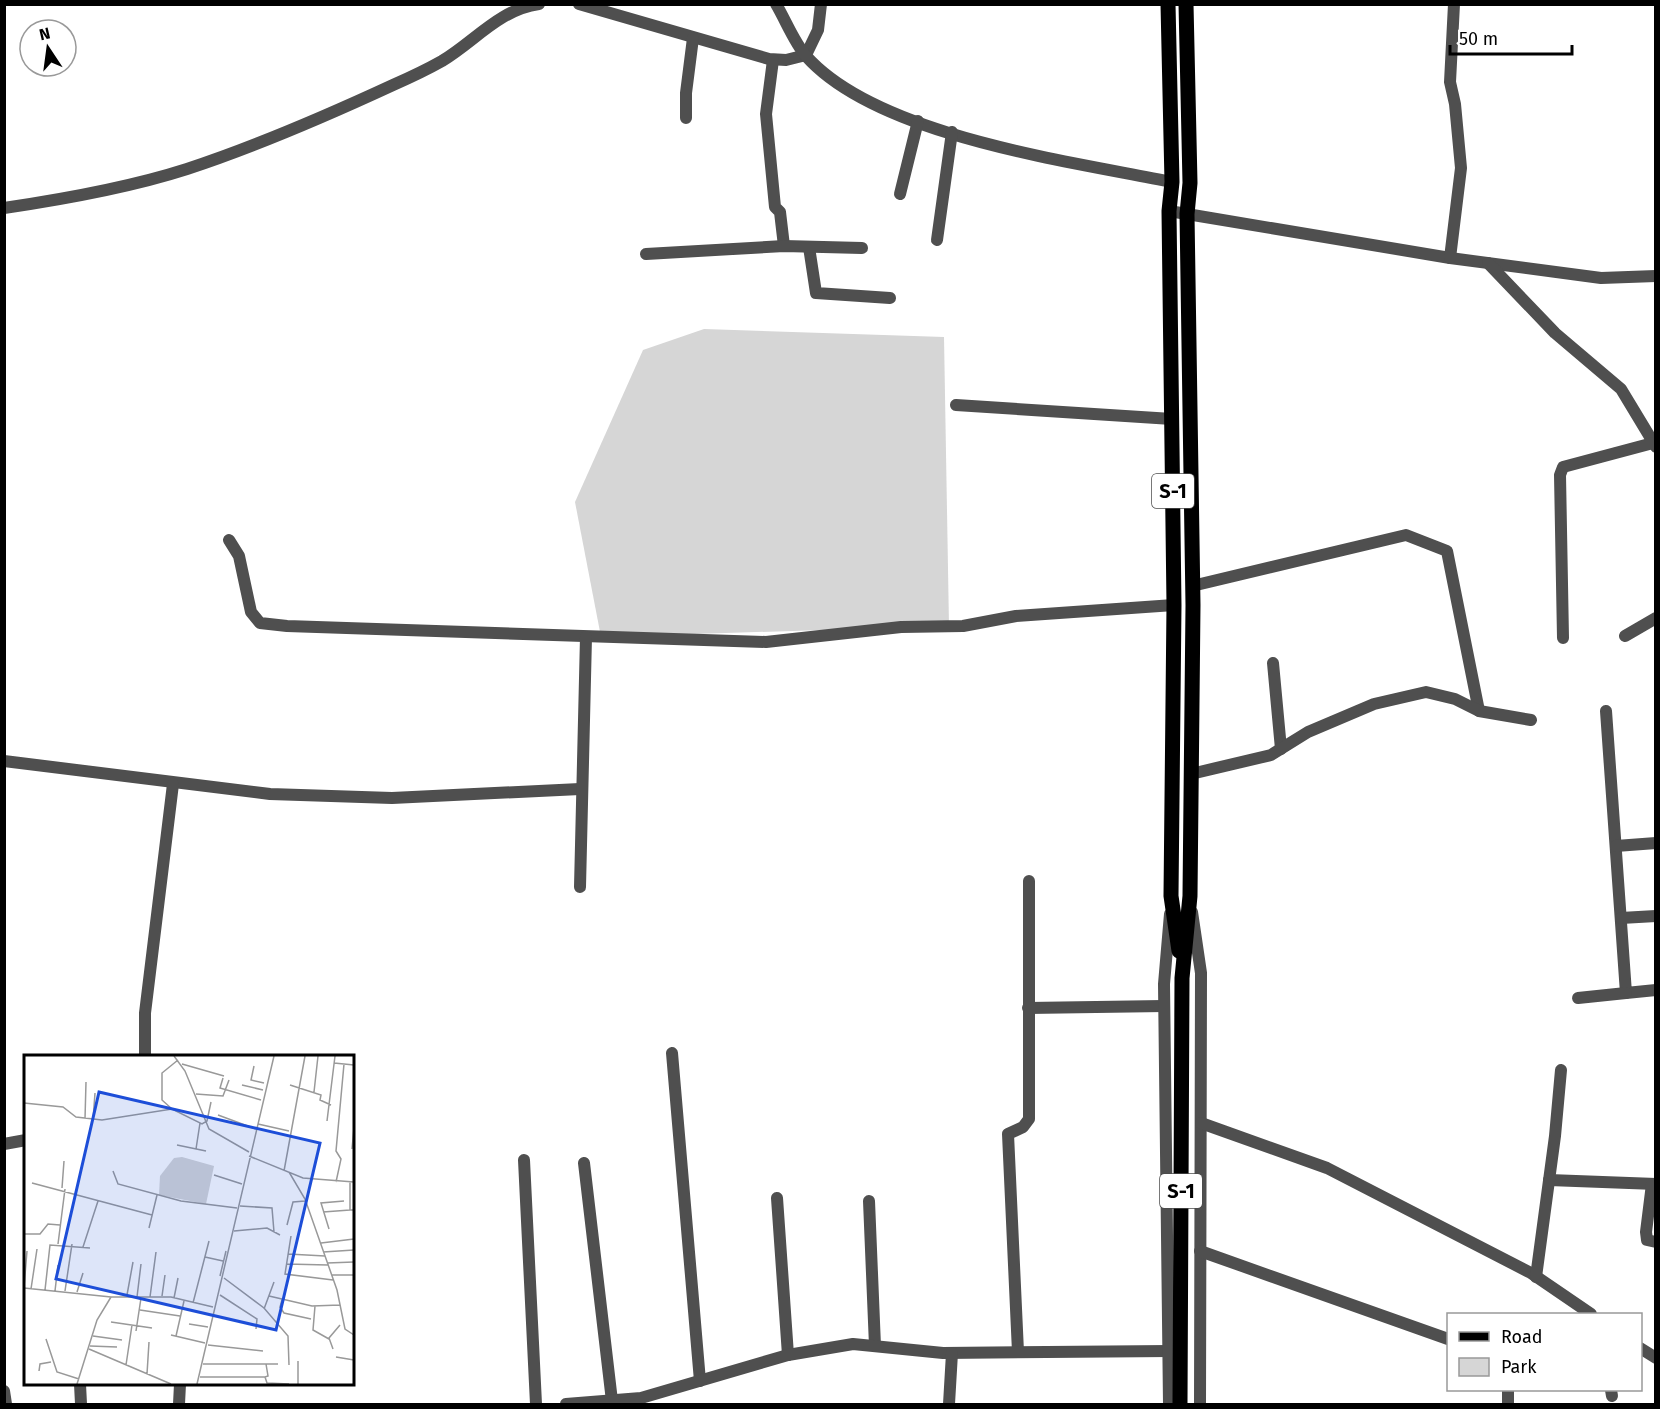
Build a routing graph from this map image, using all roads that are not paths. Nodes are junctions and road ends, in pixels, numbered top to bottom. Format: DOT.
graph roads {
  1 [pos="539,4"];
  2 [pos="579,4"];
  3 [pos="776,4"];
  4 [pos="821,4"];
  5 [pos="1168,4"];
  6 [pos="1454,4"];
  7 [pos="1182,5"];
  8 [pos="693,38"];
  9 [pos="806,55"];
  10 [pos="773,60"];
  11 [pos="686,118"];
  12 [pos="918,121"];
  13 [pos="952,132"];
  14 [pos="1172,182"];
  15 [pos="900,194"];
  16 [pos="5,206"];
  17 [pos="1169,211"];
  18 [pos="1186,214"];
  19 [pos="937,240"];
  20 [pos="784,246"];
  21 [pos="809,247"];
  22 [pos="862,248"];
  23 [pos="646,254"];
  24 [pos="1450,258"];
  25 [pos="1488,263"];
  26 [pos="1656,276"];
  27 [pos="890,298"];
  28 [pos="956,405"];
  29 [pos="1172,419"];
  30 [pos="1654,445"];
  31 [pos="229,540"];
  32 [pos="1192,586"];
  33 [pos="1174,605"];
  34 [pos="1656,618"];
  35 [pos="1625,636"];
  36 [pos="586,637"];
  37 [pos="1563,638"];
  38 [pos="1272,663"];
  39 [pos="1479,711"];
  40 [pos="1606,711"];
  41 [pos="1531,720"];
  42 [pos="1281,749"];
  43 [pos="4,761"];
  44 [pos="1191,774"];
  45 [pos="173,784"];
  46 [pos="580,789"];
  47 [pos="1656,843"];
  48 [pos="1616,846"];
  49 [pos="1029,881"];
  50 [pos="580,887"];
  51 [pos="1171,896"];
  52 [pos="1190,896"];
  53 [pos="1656,916"];
  54 [pos="1621,918"];
  55 [pos="1182,978"];
  56 [pos="1656,990"];
  57 [pos="1626,993"];
  58 [pos="1578,998"];
  59 [pos="1164,1006"];
  60 [pos="1028,1008"];
  61 [pos="672,1053"];
  62 [pos="145,1055"];
  63 [pos="1561,1071"];
  64 [pos="1201,1123"];
  65 [pos="24,1140"];
  66 [pos="4,1144"];
  67 [pos="524,1160"];
  68 [pos="584,1163"];
  69 [pos="1549,1180"];
  70 [pos="1654,1184"];
  71 [pos="777,1198"];
  72 [pos="869,1201"];
  73 [pos="1656,1242"];
  74 [pos="1200,1251"];
  75 [pos="1536,1277"];
  76 [pos="1590,1313"];
  77 [pos="1447,1338"];
  78 [pos="875,1346"];
  79 [pos="1642,1349"];
  80 [pos="1170,1351"];
  81 [pos="1018,1352"];
  82 [pos="951,1353"];
  83 [pos="788,1355"];
  84 [pos="1656,1358"];
  85 [pos="700,1381"];
  86 [pos="80,1385"];
  87 [pos="180,1385"];
  88 [pos="4,1391"];
  89 [pos="612,1401"];
  90 [pos="642,1401"];
  91 [pos="6,1404"];
  92 [pos="81,1404"];
  93 [pos="179,1404"];
  94 [pos="536,1404"];
  95 [pos="566,1404"];
  96 [pos="949,1404"];
  97 [pos="1169,1404"];
  98 [pos="1180,1404"];
  99 [pos="1200,1404"];
  1 -- 16 [label="street"];
  2 -- 8 [label="street"];
  3 -- 9 [label="street"];
  4 -- 9 [label="street"];
  5 -- 14 [label="main road, S-1"];
  6 -- 24 [label="street"];
  7 -- 18 [label="main road, S-1"];
  8 -- 10 [label="street"];
  8 -- 11 [label="street"];
  9 -- 10 [label="street"];
  9 -- 12 [label="street"];
  10 -- 20 [label="street"];
  12 -- 13 [label="street"];
  12 -- 15 [label="street"];
  13 -- 14 [label="street"];
  13 -- 19 [label="street"];
  14 -- 17 [label="main road, S-1"];
  17 -- 18 [label="street"];
  17 -- 29 [label="main road, S-1"];
  18 -- 24 [label="street"];
  18 -- 32 [label="main road, S-1"];
  20 -- 21 [label="street"];
  20 -- 23 [label="street"];
  21 -- 22 [label="street"];
  21 -- 27 [label="street"];
  24 -- 25 [label="street"];
  25 -- 26 [label="street"];
  25 -- 30 [label="street"];
  28 -- 29 [label="street"];
  29 -- 33 [label="main road, S-1"];
  30 -- 37 [label="street"];
  31 -- 36 [label="street"];
  32 -- 39 [label="street"];
  32 -- 44 [label="main road, S-1"];
  33 -- 36 [label="street"];
  33 -- 51 [label="main road, S-1"];
  34 -- 35 [label="street"];
  36 -- 46 [label="street"];
  38 -- 42 [label="street"];
  39 -- 41 [label="street"];
  39 -- 42 [label="street"];
  40 -- 48 [label="street"];
  42 -- 44 [label="street"];
  43 -- 45 [label="street"];
  44 -- 52 [label="main road, S-1"];
  45 -- 46 [label="street"];
  45 -- 62 [label="street"];
  46 -- 50 [label="street"];
  47 -- 48 [label="street"];
  48 -- 54 [label="street"];
  49 -- 60 [label="street"];
  51 -- 55 [label="main road, S-1"];
  51 -- 59 [label="street"];
  52 -- 55 [label="main road, S-1"];
  52 -- 64 [label="street"];
  53 -- 54 [label="street"];
  54 -- 57 [label="street"];
  55 -- 98 [label="main road, S-1"];
  56 -- 57 [label="street"];
  57 -- 58 [label="street"];
  59 -- 60 [label="street"];
  59 -- 80 [label="street"];
  60 -- 81 [label="street"];
  61 -- 85 [label="street"];
  63 -- 69 [label="street"];
  64 -- 74 [label="street"];
  64 -- 75 [label="street"];
  65 -- 66 [label="street"];
  67 -- 94 [label="street"];
  68 -- 89 [label="street"];
  69 -- 70 [label="street"];
  69 -- 75 [label="street"];
  70 -- 73 [label="street"];
  71 -- 83 [label="street"];
  72 -- 78 [label="street"];
  74 -- 77 [label="street"];
  74 -- 99 [label="street"];
  75 -- 76 [label="street"];
  78 -- 82 [label="street"];
  78 -- 83 [label="street"];
  79 -- 84 [label="street"];
  80 -- 81 [label="street"];
  80 -- 97 [label="street"];
  81 -- 82 [label="street"];
  82 -- 96 [label="street"];
  83 -- 85 [label="street"];
  85 -- 90 [label="street"];
  86 -- 92 [label="street"];
  87 -- 93 [label="street"];
  88 -- 91 [label="street"];
  89 -- 90 [label="street"];
  89 -- 95 [label="street"];
}
